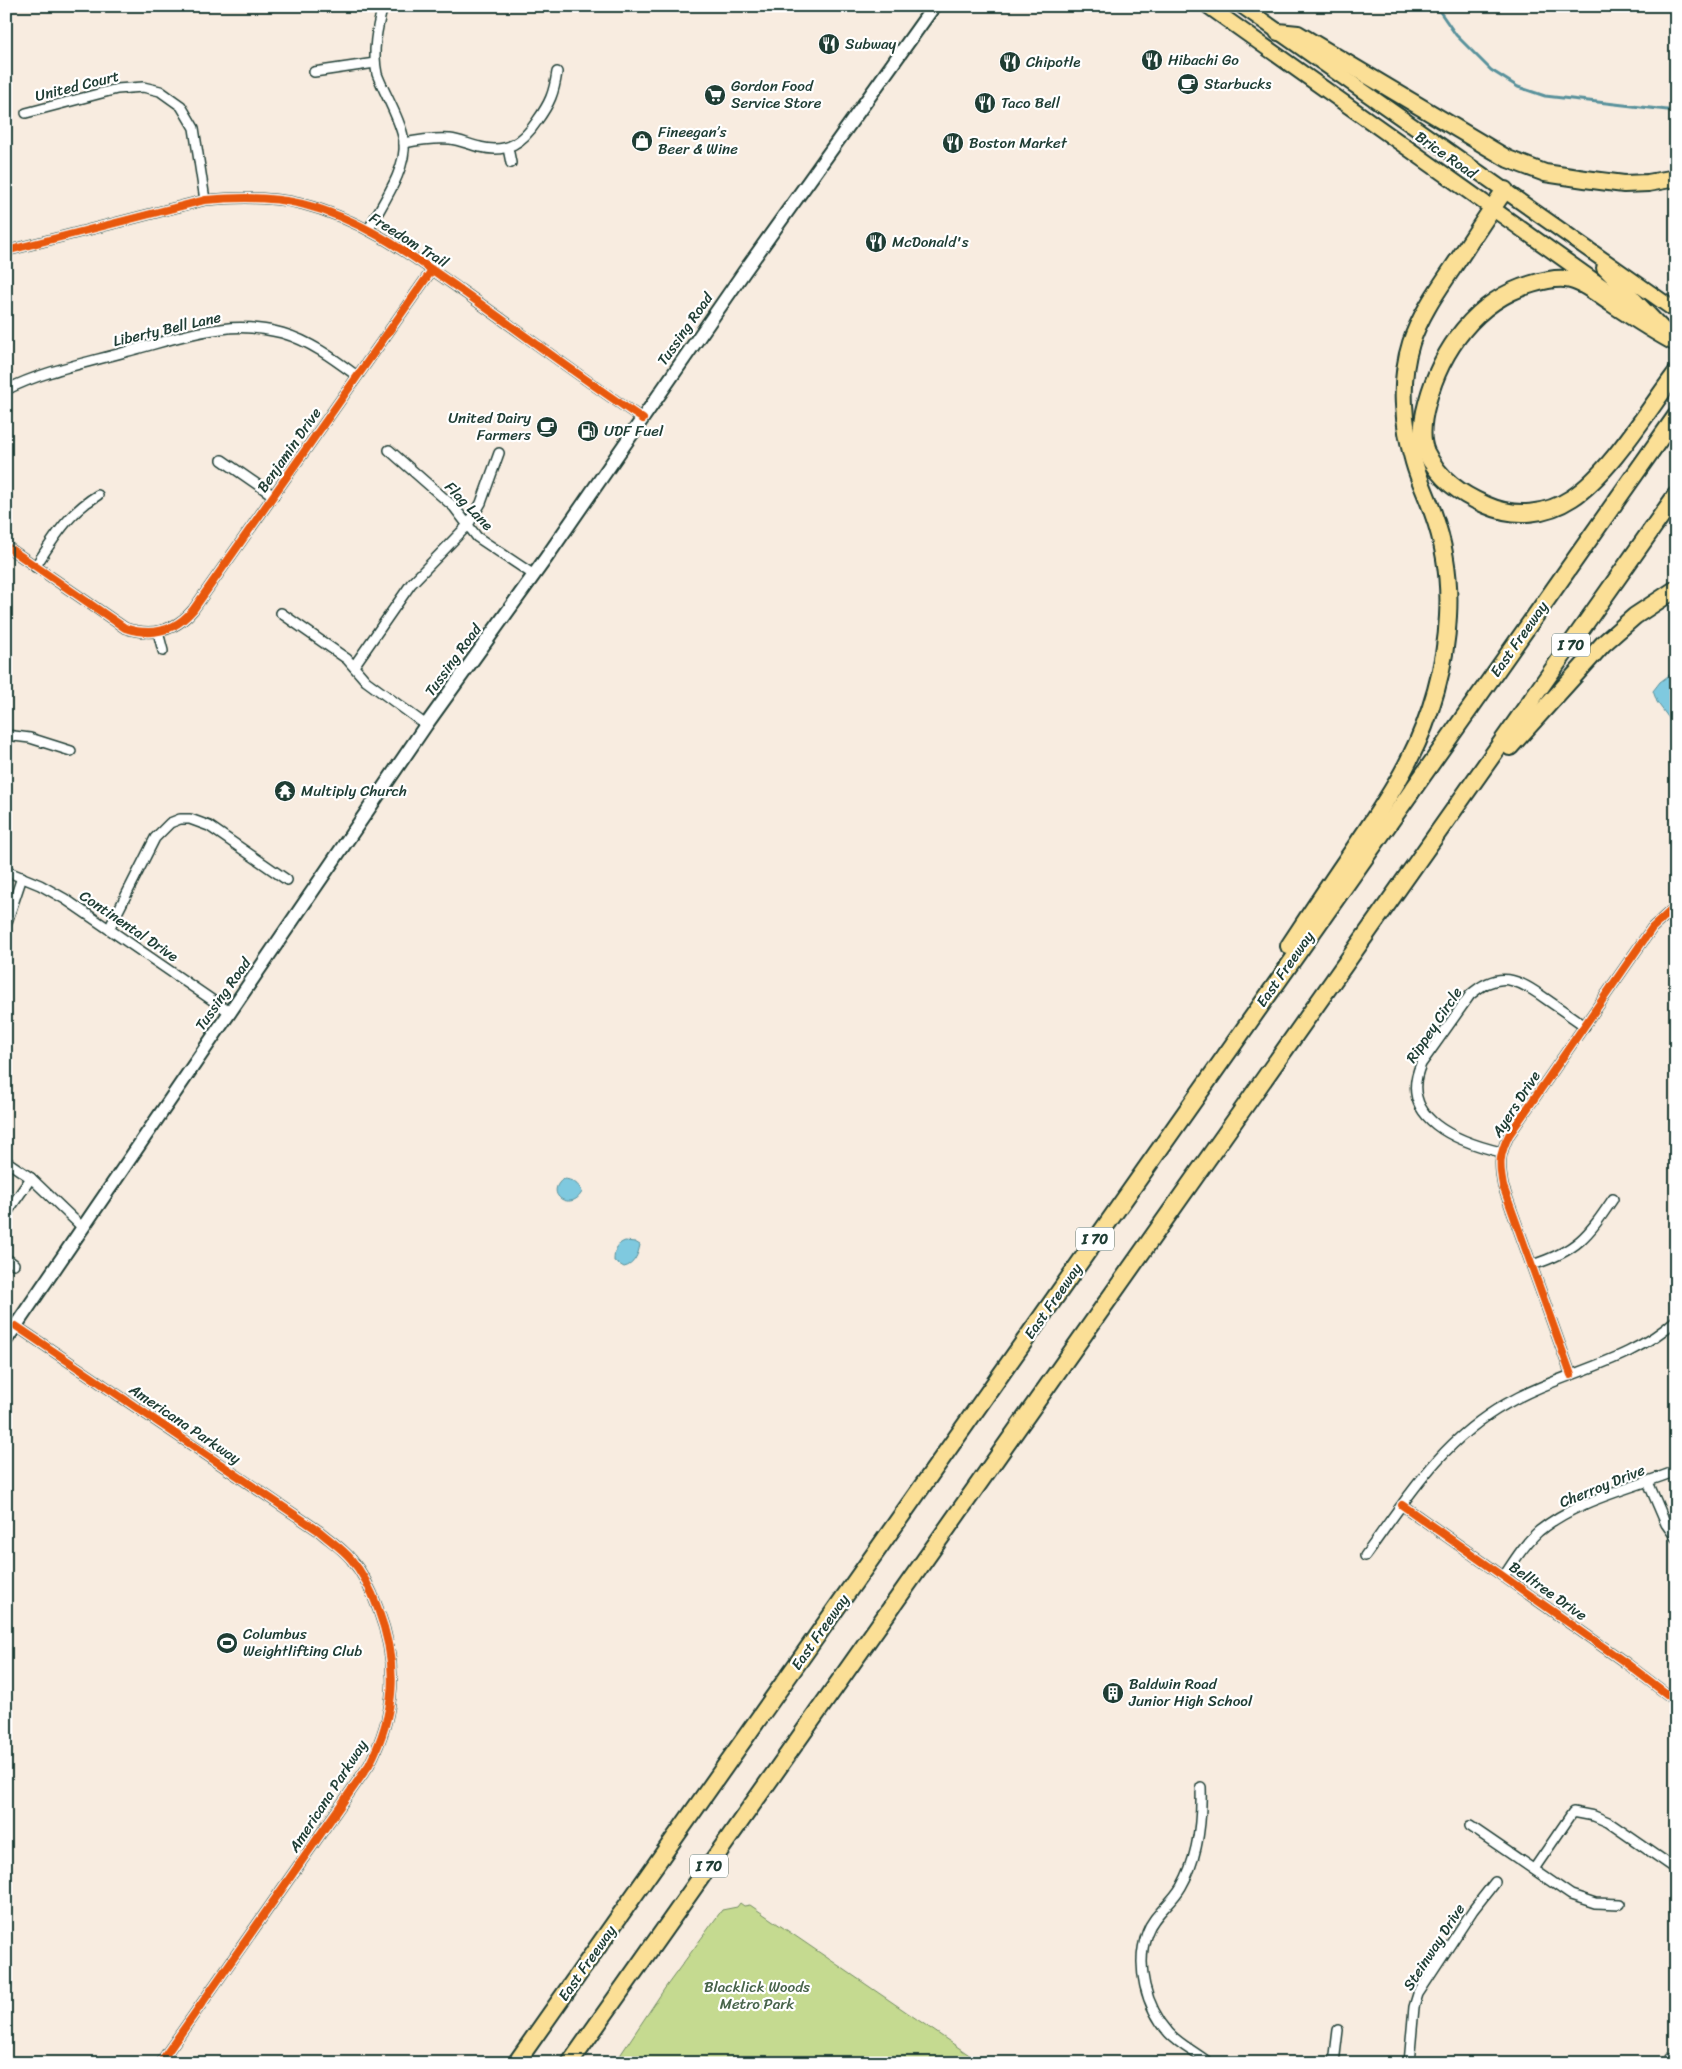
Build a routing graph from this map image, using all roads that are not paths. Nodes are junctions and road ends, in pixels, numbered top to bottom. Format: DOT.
graph roads {
  1 [pos="384,6"];
  2 [pos="934,6"];
  3 [pos="1208,6"];
  4 [pos="1242,6"];
  5 [pos="1278,32"];
  6 [pos="375,63"];
  7 [pos="314,72"];
  8 [pos="557,72"];
  9 [pos="26,113"];
  10 [pos="404,143"];
  11 [pos="508,148"];
  12 [pos="511,163"];
  13 [pos="1676,178"];
  14 [pos="1505,190"];
  15 [pos="205,200"];
  16 [pos="1492,208"];
  17 [pos="369,230"];
  18 [pos="1580,243"];
  19 [pos="6,251"];
  20 [pos="432,270"];
  21 [pos="1676,311"];
  22 [pos="1669,337"];
  23 [pos="1676,374"];
  24 [pos="358,376"];
  25 [pos="6,390"];
  26 [pos="1676,416"];
  27 [pos="643,419"];
  28 [pos="390,450"];
  29 [pos="499,453"];
  30 [pos="222,460"];
  31 [pos="98,495"];
  32 [pos="1676,495"];
  33 [pos="274,496"];
  34 [pos="468,525"];
  35 [pos="6,546"];
  36 [pos="35,567"];
  37 [pos="534,575"];
  38 [pos="1676,589"];
  39 [pos="281,613"];
  40 [pos="158,632"];
  41 [pos="164,651"];
  42 [pos="354,666"];
  43 [pos="426,725"];
  44 [pos="6,735"];
  45 [pos="71,751"];
  46 [pos="1466,794"];
  47 [pos="6,871"];
  48 [pos="22,877"];
  49 [pos="287,880"];
  50 [pos="1676,906"];
  51 [pos="6,925"];
  52 [pos="109,929"];
  53 [pos="230,1013"];
  54 [pos="1585,1026"];
  55 [pos="1501,1152"];
  56 [pos="6,1161"];
  57 [pos="31,1178"];
  58 [pos="1133,1184"];
  59 [pos="1613,1198"];
  60 [pos="6,1214"];
  61 [pos="83,1228"];
  62 [pos="6,1258"];
  63 [pos="14,1264"];
  64 [pos="1532,1265"];
  65 [pos="1676,1320"];
  66 [pos="16,1326"];
  67 [pos="6,1340"];
  68 [pos="1571,1375"];
  69 [pos="1676,1471"];
  70 [pos="1648,1482"];
  71 [pos="1402,1505"];
  72 [pos="1676,1538"];
  73 [pos="1366,1556"];
  74 [pos="1504,1576"];
  75 [pos="1676,1701"];
  76 [pos="1201,1787"];
  77 [pos="1470,1826"];
  78 [pos="1534,1869"];
  79 [pos="1676,1869"];
  80 [pos="1495,1882"];
  81 [pos="1620,1904"];
  82 [pos="1338,2030"];
  83 [pos="160,2063"];
  84 [pos="516,2063"];
  85 [pos="570,2063"];
  86 [pos="1209,2063"];
  87 [pos="1334,2063"];
  88 [pos="1409,2063"];
  1 -- 6 [label="street"];
  2 -- 27 [label="main road, Tussing Road"];
  3 -- 16 [label="main road, Brice Road"];
  4 -- 5 [label="main road, Brice Road"];
  5 -- 13 [label="highway"];
  5 -- 14 [label="main road, Brice Road"];
  6 -- 7 [label="street"];
  6 -- 10 [label="street"];
  8 -- 11 [label="street"];
  9 -- 15 [label="street, United Court"];
  10 -- 11 [label="street"];
  10 -- 17 [label="street"];
  11 -- 12 [label="street"];
  14 -- 16 [label="highway"];
  14 -- 18 [label="main road, Brice Road"];
  15 -- 17 [label="street, Freedom Trail"];
  15 -- 19 [label="street, Freedom Trail"];
  16 -- 22 [label="main road, Brice Road"];
  16 -- 58 [label="highway"];
  17 -- 20 [label="street, Freedom Trail"];
  18 -- 21 [label="main road, Brice Road"];
  18 -- 22 [label="main road, Brice Road"];
  20 -- 24 [label="street, Benjamin Drive"];
  20 -- 27 [label="street, Freedom Trail"];
  22 -- 23 [label="highway"];
  24 -- 25 [label="street, Liberty Bell Lane"];
  24 -- 33 [label="street, Benjamin Drive"];
  26 -- 58 [label="highway, East Freeway / I 70"];
  27 -- 37 [label="main road, Tussing Road"];
  28 -- 34 [label="street, Flag Lane"];
  29 -- 34 [label="street"];
  30 -- 33 [label="street"];
  31 -- 36 [label="street"];
  32 -- 46 [label="highway, I 70"];
  33 -- 40 [label="street, Benjamin Drive"];
  34 -- 37 [label="street, Flag Lane"];
  34 -- 42 [label="street"];
  35 -- 36 [label="street"];
  36 -- 40 [label="street"];
  37 -- 43 [label="main road, Tussing Road"];
  38 -- 46 [label="highway"];
  39 -- 42 [label="street"];
  40 -- 41 [label="street"];
  42 -- 43 [label="street"];
  43 -- 53 [label="main road, Tussing Road"];
  44 -- 45 [label="street"];
  46 -- 85 [label="highway, I 70"];
  47 -- 48 [label="street, Continental Drive"];
  48 -- 51 [label="street"];
  48 -- 52 [label="street, Continental Drive"];
  49 -- 52 [label="street"];
  50 -- 54 [label="street, Ayers Drive"];
  52 -- 53 [label="street, Continental Drive"];
  53 -- 61 [label="main road, Tussing Road"];
  54 -- 55 [label="street, Ayers Drive"];
  54 -- 55 [label="street, Rippey Circle"];
  55 -- 64 [label="street, Ayers Drive"];
  56 -- 57 [label="street"];
  57 -- 60 [label="street"];
  57 -- 61 [label="street"];
  58 -- 84 [label="highway, East Freeway / I 70"];
  59 -- 64 [label="street"];
  61 -- 66 [label="main road, Tussing Road"];
  62 -- 63 [label="street"];
  64 -- 68 [label="street, Ayers Drive"];
  65 -- 68 [label="street"];
  66 -- 67 [label="main road, Tussing Road"];
  66 -- 83 [label="street, Americana Parkway"];
  68 -- 71 [label="street"];
  69 -- 70 [label="street, Cherroy Drive"];
  70 -- 72 [label="street"];
  70 -- 74 [label="street, Cherroy Drive"];
  71 -- 73 [label="street"];
  71 -- 74 [label="street, Belltree Drive"];
  74 -- 75 [label="street, Belltree Drive"];
  76 -- 86 [label="street"];
  77 -- 78 [label="street"];
  78 -- 79 [label="street"];
  78 -- 81 [label="street"];
  80 -- 88 [label="street, Steinway Drive"];
  82 -- 87 [label="street"];
}
